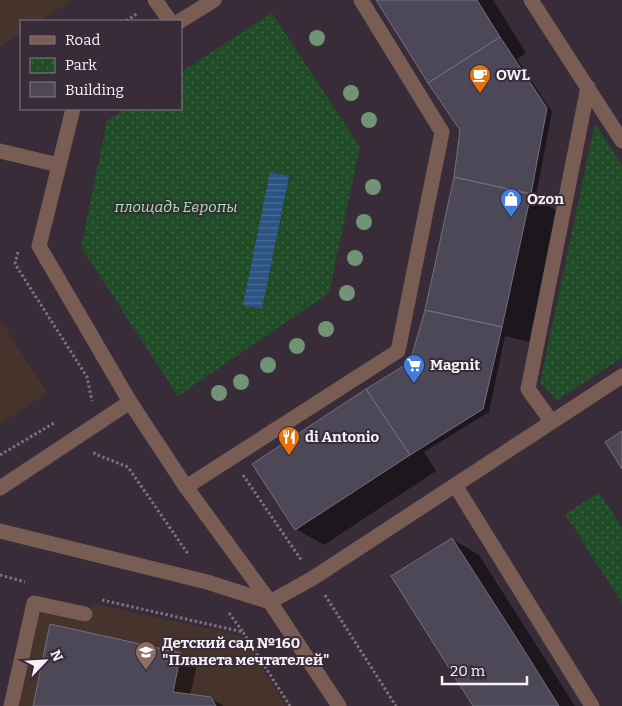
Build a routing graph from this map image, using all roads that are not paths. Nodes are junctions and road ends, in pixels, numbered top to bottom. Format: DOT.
graph roads {
  1 [pos="155,0"];
  2 [pos="214,0"];
  3 [pos="361,0"];
  4 [pos="531,0"];
  5 [pos="169,20"];
  6 [pos="182,20"];
  7 [pos="588,88"];
  8 [pos="73,110"];
  9 [pos="622,141"];
  10 [pos="0,151"];
  11 [pos="59,166"];
  12 [pos="622,376"];
  13 [pos="130,402"];
  14 [pos="551,421"];
  15 [pos="455,485"];
  16 [pos="0,488"];
  17 [pos="186,488"];
  18 [pos="0,531"];
  19 [pos="270,602"];
  20 [pos="85,614"];
  21 [pos="12,706"];
  22 [pos="340,706"];
  23 [pos="592,706"];
  1 -- 5 [label="street"];
  2 -- 6 [label="street"];
  3 -- 17 [label="street"];
  4 -- 7 [label="street"];
  7 -- 9 [label="street"];
  7 -- 14 [label="street"];
  8 -- 11 [label="street"];
  10 -- 11 [label="street"];
  11 -- 13 [label="street"];
  12 -- 14 [label="street"];
  13 -- 16 [label="street"];
  13 -- 17 [label="street"];
  14 -- 15 [label="street"];
  15 -- 19 [label="street"];
  15 -- 23 [label="street"];
  17 -- 19 [label="street"];
  18 -- 19 [label="street"];
  19 -- 22 [label="street"];
  20 -- 21 [label="street"];
}
